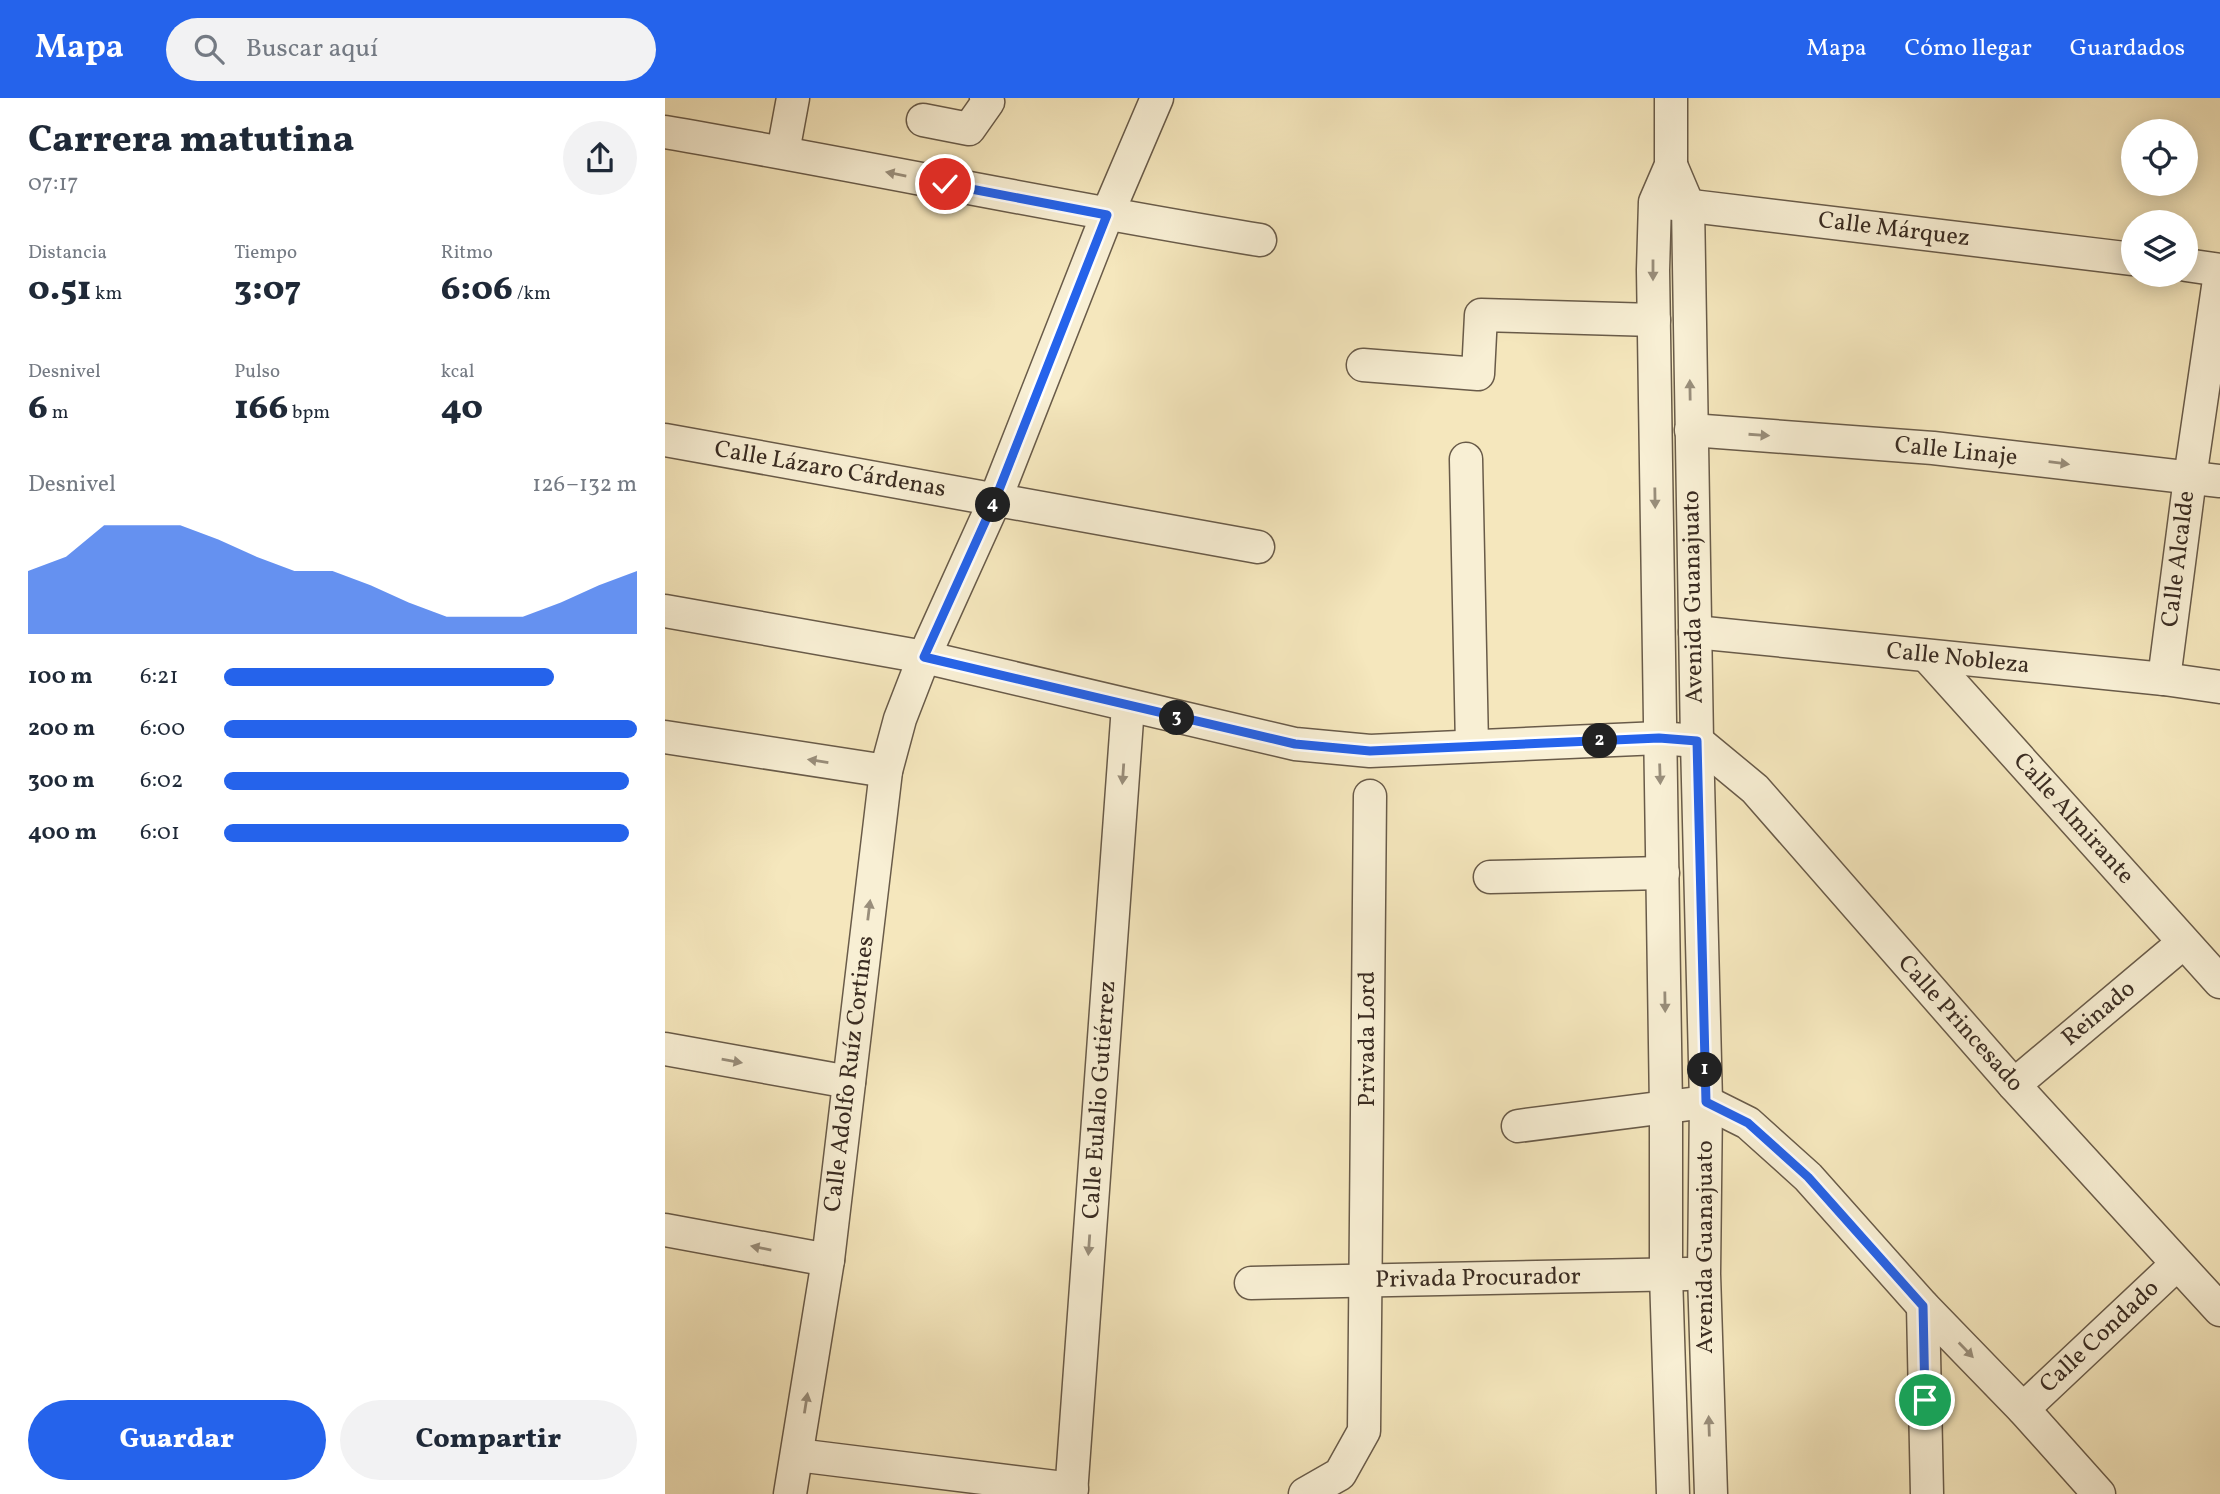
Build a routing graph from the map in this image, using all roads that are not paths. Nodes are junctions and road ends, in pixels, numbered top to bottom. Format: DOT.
graph roads {
  1 [pos="793,98"];
  2 [pos="986,98"];
  3 [pos="1157,98"];
  4 [pos="1671,98"];
  5 [pos="923,120"];
  6 [pos="665,132"];
  7 [pos="783,152"];
  8 [pos="1671,165"];
  9 [pos="1655,202"];
  10 [pos="1688,205"];
  11 [pos="1107,215"];
  12 [pos="1260,240"];
  13 [pos="2121,258"];
  14 [pos="2198,267"];
  15 [pos="2220,272"];
  16 [pos="1654,320"];
  17 [pos="1363,365"];
  18 [pos="1691,430"];
  19 [pos="665,440"];
  20 [pos="1466,459"];
  21 [pos="2205,480"];
  22 [pos="995,500"];
  23 [pos="1258,547"];
  24 [pos="665,611"];
  25 [pos="1695,632"];
  26 [pos="1927,656"];
  27 [pos="924,657"];
  28 [pos="2164,679"];
  29 [pos="2220,687"];
  30 [pos="1128,706"];
  31 [pos="665,737"];
  32 [pos="1659,738"];
  33 [pos="1697,741"];
  34 [pos="1472,746"];
  35 [pos="886,771"];
  36 [pos="1370,796"];
  37 [pos="1663,873"];
  38 [pos="1490,877"];
  39 [pos="2183,943"];
  40 [pos="2220,982"];
  41 [pos="665,1049"];
  42 [pos="849,1082"];
  43 [pos="2014,1084"];
  44 [pos="1706,1102"];
  45 [pos="1666,1108"];
  46 [pos="1518,1126"];
  47 [pos="665,1230"];
  48 [pos="828,1260"];
  49 [pos="2177,1264"];
  50 [pos="1704,1274"];
  51 [pos="1666,1275"];
  52 [pos="1366,1282"];
  53 [pos="1251,1283"];
  54 [pos="1923,1306"];
  55 [pos="2220,1310"];
  56 [pos="2023,1409"];
  57 [pos="797,1455"];
  58 [pos="1071,1491"];
  59 [pos="790,1494"];
  60 [pos="1305,1494"];
  61 [pos="1673,1494"];
  62 [pos="1711,1494"];
  63 [pos="1927,1494"];
  64 [pos="2099,1494"];
  1 -- 7 [label="street"];
  2 -- 5 [label="street"];
  3 -- 11 [label="street, Calle Adolfo Ruíz Cortines"];
  4 -- 8 [label="street, Avenida Guanajuato"];
  6 -- 7 [label="street"];
  11 -- 7 [label="street, one-way"];
  8 -- 9 [label="street, Avenida Guanajuato"];
  8 -- 10 [label="street, Avenida Guanajuato"];
  9 -- 10 [label="street, Calle Márquez"];
  9 -- 16 [label="street, Avenida Guanajuato, one-way"];
  10 -- 13 [label="street, Calle Márquez"];
  18 -- 10 [label="street, Avenida Guanajuato, one-way"];
  11 -- 12 [label="street"];
  11 -- 22 [label="street, Calle Adolfo Ruíz Cortines"];
  14 -- 15 [label="street"];
  15 -- 21 [label="street, Calle Alcalde"];
  16 -- 17 [label="street"];
  16 -- 32 [label="street, Avenida Guanajuato, one-way"];
  18 -- 21 [label="street, Calle Linaje, one-way"];
  18 -- 25 [label="street, Avenida Guanajuato"];
  19 -- 22 [label="street, Calle Lázaro Cárdenas"];
  20 -- 34 [label="street"];
  21 -- 28 [label="street, Calle Alcalde"];
  22 -- 23 [label="street, Calle Lázaro Cárdenas"];
  22 -- 27 [label="street, Calle Adolfo Ruíz Cortines"];
  24 -- 27 [label="street"];
  25 -- 26 [label="street, Calle Nobleza"];
  25 -- 33 [label="street, Avenida Guanajuato"];
  26 -- 28 [label="street, Calle Nobleza"];
  26 -- 39 [label="street, Calle Almirante"];
  27 -- 30 [label="street"];
  27 -- 35 [label="street, Calle Adolfo Ruíz Cortines"];
  28 -- 29 [label="street, Calle Nobleza"];
  30 -- 34 [label="street"];
  30 -- 58 [label="street, Calle Eulalio Gutiérrez, one-way"];
  35 -- 31 [label="street, one-way"];
  32 -- 33 [label="street"];
  32 -- 34 [label="street"];
  32 -- 37 [label="street, Avenida Guanajuato, one-way"];
  33 -- 43 [label="street, Calle Princesado"];
  33 -- 44 [label="street, Avenida Guanajuato"];
  42 -- 35 [label="street, Calle Adolfo Ruíz Cortines, one-way"];
  36 -- 52 [label="street, Privada Lord"];
  37 -- 38 [label="street"];
  37 -- 45 [label="street, Avenida Guanajuato, one-way"];
  39 -- 40 [label="street, Calle Almirante"];
  39 -- 43 [label="street, Reinado"];
  41 -- 42 [label="street, one-way"];
  42 -- 48 [label="street, Calle Adolfo Ruíz Cortines"];
  43 -- 49 [label="street, Calle Princesado"];
  44 -- 45 [label="street"];
  44 -- 50 [label="street, Avenida Guanajuato"];
  44 -- 54 [label="street"];
  45 -- 46 [label="street"];
  45 -- 51 [label="street, Avenida Guanajuato"];
  48 -- 47 [label="street, one-way"];
  57 -- 48 [label="street, Calle Adolfo Ruíz Cortines, one-way"];
  49 -- 55 [label="street, Calle Princesado"];
  49 -- 56 [label="street, Calle Condado"];
  50 -- 51 [label="street, Privada Procurador"];
  62 -- 50 [label="street, Avenida Guanajuato, one-way"];
  51 -- 52 [label="street, Privada Procurador"];
  51 -- 61 [label="street, Avenida Guanajuato"];
  52 -- 53 [label="street, Privada Procurador"];
  52 -- 60 [label="street, Privada Lord"];
  54 -- 56 [label="street, one-way"];
  54 -- 63 [label="street"];
  56 -- 64 [label="street"];
  57 -- 58 [label="street"];
  57 -- 59 [label="street, Calle Adolfo Ruíz Cortines"];
}
